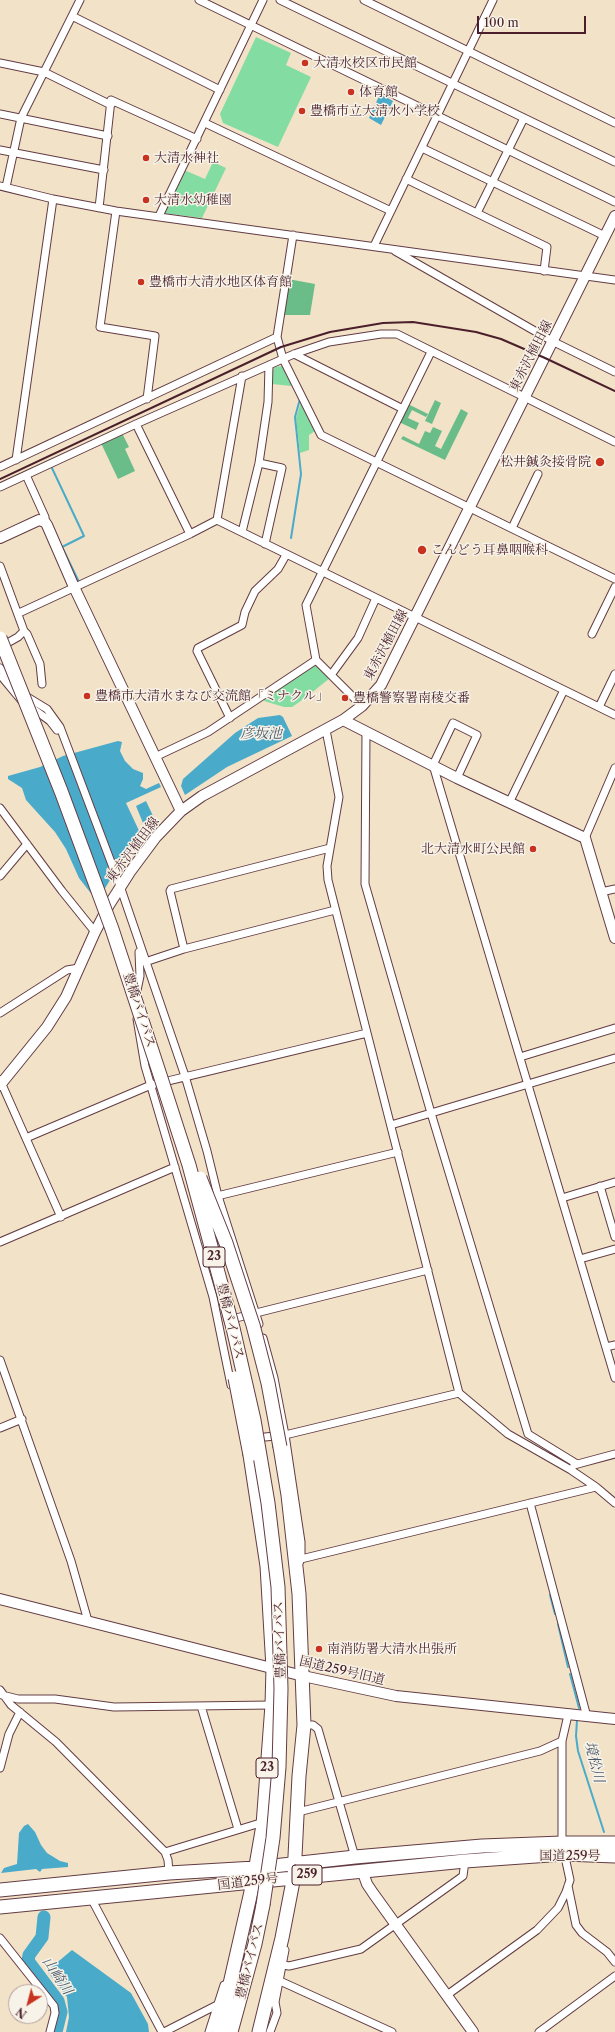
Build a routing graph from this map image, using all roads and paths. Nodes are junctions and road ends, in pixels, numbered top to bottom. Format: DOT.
graph roads {
  1 [pos="80,0"];
  2 [pos="199,0"];
  3 [pos="263,0"];
  4 [pos="280,0"];
  5 [pos="364,0"];
  6 [pos="493,0"];
  7 [pos="72,16"];
  8 [pos="251,26"];
  9 [pos="469,51"];
  10 [pos="0,63"];
  11 [pos="44,72"];
  12 [pos="453,84"];
  13 [pos="220,90"];
  14 [pos="110,105"];
  15 [pos="0,114"];
  16 [pos="437,116"];
  17 [pos="21,118"];
  18 [pos="524,118"];
  19 [pos="204,123"];
  20 [pos="615,123"];
  21 [pos="108,136"];
  22 [pos="197,139"];
  23 [pos="422,148"];
  24 [pos="508,149"];
  25 [pos="0,150"];
  26 [pos="13,153"];
  27 [pos="615,162"];
  28 [pos="104,170"];
  29 [pos="406,179"];
  30 [pos="492,181"];
  31 [pos="3,186"];
  32 [pos="53,199"];
  33 [pos="615,202"];
  34 [pos="98,208"];
  35 [pos="116,211"];
  36 [pos="391,211"];
  37 [pos="477,213"];
  38 [pos="159,216"];
  39 [pos="615,216"];
  40 [pos="293,235"];
  41 [pos="605,236"];
  42 [pos="374,246"];
  43 [pos="392,249"];
  44 [pos="544,271"];
  45 [pos="585,276"];
  46 [pos="615,280"];
  47 [pos="277,337"];
  48 [pos="554,342"];
  49 [pos="431,352"];
  50 [pos="294,354"];
  51 [pos="283,359"];
  52 [pos="269,365"];
  53 [pos="615,372"];
  54 [pos="242,376"];
  55 [pos="525,397"];
  56 [pos="147,398"];
  57 [pos="403,409"];
  58 [pos="136,424"];
  59 [pos="615,433"];
  60 [pos="613,441"];
  61 [pos="16,460"];
  62 [pos="376,462"];
  63 [pos="259,463"];
  64 [pos="0,467"];
  65 [pos="26,474"];
  66 [pos="538,474"];
  67 [pos="0,487"];
  68 [pos="470,507"];
  69 [pos="217,520"];
  70 [pos="45,522"];
  71 [pos="512,528"];
  72 [pos="242,532"];
  73 [pos="190,534"];
  74 [pos="0,538"];
  75 [pos="265,544"];
  76 [pos="286,555"];
  77 [pos="0,566"];
  78 [pos="322,572"];
  79 [pos="615,579"];
  80 [pos="74,587"];
  81 [pos="615,587"];
  82 [pos="376,598"];
  83 [pos="19,613"];
  84 [pos="416,617"];
  85 [pos="24,631"];
  86 [pos="592,634"];
  87 [pos="0,638"];
  88 [pos="0,648"];
  89 [pos="316,660"];
  90 [pos="0,668"];
  91 [pos="0,674"];
  92 [pos="615,674"];
  93 [pos="331,675"];
  94 [pos="42,684"];
  95 [pos="564,690"];
  96 [pos="362,706"];
  97 [pos="599,707"];
  98 [pos="615,715"];
  99 [pos="230,718"];
  100 [pos="343,720"];
  101 [pos="326,730"];
  102 [pos="366,732"];
  103 [pos="66,746"];
  104 [pos="156,757"];
  105 [pos="433,765"];
  106 [pos="615,768"];
  107 [pos="457,778"];
  108 [pos="509,803"];
  109 [pos="0,808"];
  110 [pos="181,811"];
  111 [pos="585,838"];
  112 [pos="27,844"];
  113 [pos="330,848"];
  114 [pos="0,876"];
  115 [pos="120,886"];
  116 [pos="615,889"];
  117 [pos="602,892"];
  118 [pos="335,910"];
  119 [pos="95,932"];
  120 [pos="136,936"];
  121 [pos="615,938"];
  122 [pos="184,949"];
  123 [pos="145,962"];
  124 [pos="79,968"];
  125 [pos="0,1013"];
  126 [pos="615,1028"];
  127 [pos="367,1033"];
  128 [pos="520,1057"];
  129 [pos="615,1058"];
  130 [pos="185,1076"];
  131 [pos="0,1082"];
  132 [pos="527,1083"];
  133 [pos="151,1085"];
  134 [pos="172,1110"];
  135 [pos="431,1113"];
  136 [pos="391,1125"];
  137 [pos="26,1138"];
  138 [pos="398,1152"];
  139 [pos="175,1167"];
  140 [pos="615,1182"];
  141 [pos="600,1186"];
  142 [pos="218,1196"];
  143 [pos="562,1198"];
  144 [pos="186,1202"];
  145 [pos="61,1217"];
  146 [pos="615,1237"];
  147 [pos="0,1242"];
  148 [pos="615,1249"];
  149 [pos="580,1259"];
  150 [pos="428,1270"];
  151 [pos="226,1302"];
  152 [pos="256,1312"];
  153 [pos="219,1322"];
  154 [pos="615,1345"];
  155 [pos="606,1347"];
  156 [pos="0,1360"];
  157 [pos="615,1378"];
  158 [pos="459,1393"];
  159 [pos="22,1419"];
  160 [pos="0,1428"];
  161 [pos="241,1440"];
  162 [pos="283,1441"];
  163 [pos="615,1454"];
  164 [pos="577,1464"];
  165 [pos="571,1470"];
  166 [pos="596,1487"];
  167 [pos="530,1503"];
  168 [pos="615,1503"];
  169 [pos="299,1563"];
  170 [pos="267,1566"];
  171 [pos="0,1599"];
  172 [pos="88,1621"];
  173 [pos="273,1668"];
  174 [pos="303,1676"];
  175 [pos="1,1693"];
  176 [pos="272,1705"];
  177 [pos="201,1706"];
  178 [pos="20,1712"];
  179 [pos="568,1715"];
  180 [pos="587,1717"];
  181 [pos="615,1719"];
  182 [pos="304,1725"];
  183 [pos="562,1741"];
  184 [pos="0,1768"];
  185 [pos="339,1801"];
  186 [pos="298,1812"];
  187 [pos="263,1825"];
  188 [pos="238,1830"];
  189 [pos="615,1843"];
  190 [pos="563,1848"];
  191 [pos="165,1852"];
  192 [pos="615,1856"];
  193 [pos="355,1857"];
  194 [pos="464,1860"];
  195 [pos="255,1868"];
  196 [pos="295,1870"];
  197 [pos="362,1870"];
  198 [pos="169,1873"];
  199 [pos="253,1883"];
  200 [pos="568,1886"];
  201 [pos="0,1890"];
  202 [pos="91,1898"];
  203 [pos="0,1907"];
  204 [pos="395,1924"];
  205 [pos="0,1938"];
  206 [pos="282,1938"];
  207 [pos="237,1958"];
  208 [pos="615,1962"];
  209 [pos="283,1965"];
  210 [pos="615,1976"];
  211 [pos="280,1981"];
  212 [pos="447,1995"];
  213 [pos="217,2005"];
  214 [pos="272,2031"];
  215 [pos="50,2032"];
  216 [pos="163,2032"];
  217 [pos="208,2032"];
  218 [pos="219,2032"];
  219 [pos="231,2032"];
  220 [pos="259,2032"];
  221 [pos="392,2032"];
  222 [pos="474,2032"];
  223 [pos="539,2032"];
  1 -- 7 [label="street"];
  2 -- 8 [label="street"];
  3 -- 8 [label="street"];
  4 -- 12 [label="street"];
  5 -- 9 [label="street"];
  6 -- 9 [label="street"];
  7 -- 11 [label="street"];
  7 -- 13 [label="street"];
  8 -- 13 [label="street"];
  8 -- 16 [label="street"];
  9 -- 12 [label="street"];
  9 -- 20 [label="street"];
  10 -- 11 [label="street"];
  11 -- 14 [label="street"];
  11 -- 17 [label="street"];
  12 -- 16 [label="street"];
  12 -- 18 [label="street"];
  13 -- 19 [label="street"];
  14 -- 21 [label="street"];
  14 -- 22 [label="street"];
  15 -- 17 [label="street"];
  16 -- 23 [label="street"];
  16 -- 24 [label="street"];
  17 -- 21 [label="street"];
  17 -- 26 [label="street"];
  18 -- 24 [label="street"];
  18 -- 27 [label="street"];
  19 -- 22 [label="street"];
  19 -- 36 [label="street"];
  21 -- 28 [label="street"];
  22 -- 38 [label="street"];
  23 -- 29 [label="street"];
  23 -- 30 [label="street"];
  24 -- 30 [label="street"];
  24 -- 33 [label="street"];
  25 -- 26 [label="street"];
  26 -- 28 [label="street"];
  26 -- 31 [label="street"];
  28 -- 34 [label="street"];
  29 -- 36 [label="street"];
  29 -- 37 [label="street"];
  30 -- 37 [label="street"];
  30 -- 41 [label="street"];
  31 -- 32 [label="street"];
  32 -- 34 [label="street"];
  32 -- 61 [label="street"];
  34 -- 35 [label="street"];
  35 -- 38 [label="street"];
  35 -- 56 [label="street"];
  36 -- 42 [label="street"];
  37 -- 44 [label="street"];
  38 -- 40 [label="street"];
  39 -- 41 [label="street, 東赤沢植田線"];
  40 -- 42 [label="street"];
  40 -- 47 [label="street"];
  41 -- 45 [label="street, 東赤沢植田線"];
  42 -- 43 [label="street"];
  43 -- 44 [label="street"];
  43 -- 48 [label="street"];
  44 -- 45 [label="street"];
  45 -- 46 [label="street"];
  45 -- 48 [label="street, 東赤沢植田線"];
  47 -- 51 [label="street"];
  47 -- 56 [label="street"];
  48 -- 53 [label="street"];
  48 -- 55 [label="street, 東赤沢植田線"];
  49 -- 50 [label="street"];
  49 -- 55 [label="street"];
  49 -- 57 [label="street"];
  50 -- 51 [label="street"];
  50 -- 57 [label="street"];
  51 -- 52 [label="street"];
  51 -- 62 [label="street"];
  52 -- 54 [label="street"];
  52 -- 63 [label="street"];
  54 -- 58 [label="street"];
  54 -- 69 [label="street"];
  55 -- 60 [label="street"];
  55 -- 68 [label="street, 東赤沢植田線"];
  56 -- 61 [label="street"];
  57 -- 62 [label="street"];
  58 -- 65 [label="street"];
  58 -- 73 [label="street"];
  59 -- 60 [label="street"];
  61 -- 64 [label="street"];
  62 -- 68 [label="street"];
  62 -- 78 [label="street"];
  63 -- 72 [label="street"];
  63 -- 75 [label="street"];
  65 -- 67 [label="street"];
  65 -- 70 [label="street"];
  66 -- 71 [label="street"];
  68 -- 71 [label="street"];
  68 -- 84 [label="street, 東赤沢植田線"];
  69 -- 72 [label="street"];
  69 -- 73 [label="street"];
  70 -- 74 [label="street"];
  70 -- 80 [label="street"];
  71 -- 79 [label="street"];
  72 -- 75 [label="street"];
  73 -- 80 [label="street"];
  75 -- 76 [label="street"];
  76 -- 78 [label="street"];
  76 -- 99 [label="street"];
  77 -- 83 [label="street"];
  78 -- 82 [label="street"];
  78 -- 89 [label="street"];
  80 -- 83 [label="street"];
  80 -- 104 [label="street"];
  81 -- 86 [label="street"];
  82 -- 84 [label="street"];
  82 -- 93 [label="street"];
  83 -- 85 [label="street"];
  84 -- 95 [label="street"];
  84 -- 96 [label="street, 東赤沢植田線"];
  85 -- 88 [label="street"];
  85 -- 94 [label="street"];
  87 -- 134 [label="highway, 豊橋バイパス / 23, bridge"];
  89 -- 93 [label="street"];
  89 -- 99 [label="street"];
  90 -- 103 [label="street"];
  91 -- 103 [label="street"];
  92 -- 97 [label="street"];
  93 -- 96 [label="street"];
  95 -- 97 [label="street"];
  95 -- 108 [label="street"];
  96 -- 100 [label="street, 東赤沢植田線"];
  97 -- 98 [label="street"];
  99 -- 104 [label="street"];
  100 -- 101 [label="street, 東赤沢植田線"];
  100 -- 102 [label="street"];
  101 -- 110 [label="street, 東赤沢植田線"];
  101 -- 113 [label="street"];
  102 -- 105 [label="street"];
  102 -- 135 [label="street"];
  103 -- 115 [label="street"];
  104 -- 110 [label="street"];
  105 -- 107 [label="street"];
  105 -- 107 [label="street"];
  105 -- 128 [label="street"];
  106 -- 111 [label="street"];
  107 -- 108 [label="street"];
  108 -- 111 [label="street"];
  109 -- 112 [label="street"];
  110 -- 115 [label="street, 東赤沢植田線"];
  111 -- 117 [label="street"];
  112 -- 114 [label="street"];
  112 -- 119 [label="street"];
  113 -- 118 [label="street"];
  113 -- 122 [label="street"];
  115 -- 119 [label="street, 東赤沢植田線"];
  115 -- 120 [label="street"];
  116 -- 117 [label="street"];
  117 -- 121 [label="street"];
  118 -- 122 [label="street"];
  118 -- 127 [label="street"];
  119 -- 124 [label="street, 東赤沢植田線"];
  120 -- 123 [label="street"];
  120 -- 133 [label="street"];
  122 -- 123 [label="street"];
  123 -- 130 [label="street"];
  124 -- 125 [label="street"];
  124 -- 131 [label="street, 東赤沢植田線"];
  126 -- 128 [label="street"];
  127 -- 130 [label="street"];
  127 -- 136 [label="street"];
  128 -- 132 [label="street"];
  129 -- 132 [label="street"];
  130 -- 133 [label="street"];
  130 -- 142 [label="street"];
  131 -- 137 [label="street"];
  132 -- 135 [label="street"];
  132 -- 143 [label="street"];
  133 -- 137 [label="street"];
  133 -- 139 [label="street"];
  134 -- 151 [label="highway, 豊橋バイパス / 23, bridge"];
  134 -- 162 [label="highway, 23, bridge"];
  135 -- 136 [label="street"];
  135 -- 164 [label="street"];
  136 -- 138 [label="street"];
  137 -- 145 [label="street"];
  138 -- 142 [label="street"];
  138 -- 150 [label="street"];
  139 -- 144 [label="street"];
  139 -- 145 [label="street"];
  140 -- 141 [label="street"];
  141 -- 143 [label="street"];
  141 -- 146 [label="street"];
  142 -- 144 [label="street"];
  142 -- 152 [label="street"];
  143 -- 149 [label="street"];
  144 -- 153 [label="street"];
  145 -- 147 [label="street"];
  148 -- 149 [label="street"];
  149 -- 155 [label="street"];
  150 -- 152 [label="street"];
  150 -- 158 [label="street"];
  151 -- 170 [label="highway, 23, bridge"];
  151 -- 219 [label="highway, 豊橋バイパス / 23, bridge"];
  152 -- 153 [label="street"];
  152 -- 162 [label="street"];
  153 -- 161 [label="street"];
  154 -- 155 [label="street"];
  155 -- 157 [label="street"];
  156 -- 159 [label="street"];
  158 -- 162 [label="street"];
  158 -- 165 [label="street"];
  159 -- 160 [label="street"];
  159 -- 172 [label="street"];
  161 -- 162 [label="street"];
  161 -- 170 [label="street"];
  162 -- 169 [label="highway, 23"];
  163 -- 164 [label="street"];
  164 -- 165 [label="street"];
  165 -- 166 [label="street"];
  166 -- 167 [label="street"];
  166 -- 168 [label="street"];
  167 -- 169 [label="street"];
  167 -- 180 [label="street"];
  169 -- 174 [label="highway, 23"];
  170 -- 173 [label="highway, 23"];
  171 -- 172 [label="street, 国道259号旧道"];
  172 -- 173 [label="street, 国道259号旧道"];
  173 -- 174 [label="street, 国道259号旧道"];
  173 -- 176 [label="highway, 23"];
  174 -- 179 [label="street, 国道259号旧道"];
  174 -- 182 [label="highway, 23"];
  175 -- 177 [label="street"];
  175 -- 178 [label="street"];
  176 -- 177 [label="street"];
  176 -- 187 [label="highway, 23"];
  177 -- 188 [label="street"];
  178 -- 184 [label="street"];
  178 -- 191 [label="street"];
  179 -- 180 [label="street, 国道259号旧道"];
  179 -- 183 [label="street"];
  180 -- 181 [label="street, 国道259号旧道"];
  182 -- 185 [label="street"];
  182 -- 186 [label="highway, 23"];
  183 -- 185 [label="street"];
  183 -- 190 [label="street"];
  185 -- 186 [label="street"];
  185 -- 193 [label="street"];
  186 -- 196 [label="highway, 23"];
  187 -- 188 [label="street"];
  187 -- 195 [label="highway, 23"];
  188 -- 191 [label="street"];
  189 -- 190 [label="highway, 国道259号 / 259"];
  190 -- 192 [label="highway, 国道259号 / 259"];
  190 -- 193 [label="highway, 国道259号 / 259"];
  190 -- 194 [label="highway, 国道259号 / 259"];
  190 -- 200 [label="street"];
  191 -- 198 [label="street"];
  193 -- 196 [label="highway, 国道259号 / 259"];
  194 -- 197 [label="highway, 国道259号 / 259"];
  194 -- 204 [label="street"];
  195 -- 196 [label="highway, 国道259号 / 259"];
  195 -- 198 [label="highway, 国道259号 / 259"];
  195 -- 199 [label="highway, 23"];
  196 -- 197 [label="highway, 国道259号 / 259"];
  196 -- 199 [label="highway, 国道259号 / 259"];
  196 -- 206 [label="highway, 23"];
  197 -- 204 [label="street"];
  198 -- 201 [label="highway, 国道259号 / 259"];
  199 -- 202 [label="highway, 国道259号 / 259"];
  199 -- 207 [label="highway, 23"];
  200 -- 208 [label="street"];
  200 -- 212 [label="street"];
  202 -- 203 [label="highway, 国道259号 / 259"];
  202 -- 216 [label="street"];
  204 -- 209 [label="street"];
  204 -- 212 [label="street"];
  205 -- 215 [label="street"];
  206 -- 209 [label="street"];
  206 -- 220 [label="highway, 23"];
  207 -- 213 [label="street"];
  207 -- 218 [label="highway, 23"];
  209 -- 211 [label="street"];
  210 -- 223 [label="street"];
  211 -- 214 [label="street"];
  211 -- 221 [label="street"];
  212 -- 222 [label="street"];
  213 -- 216 [label="street"];
  213 -- 217 [label="street"];
}
